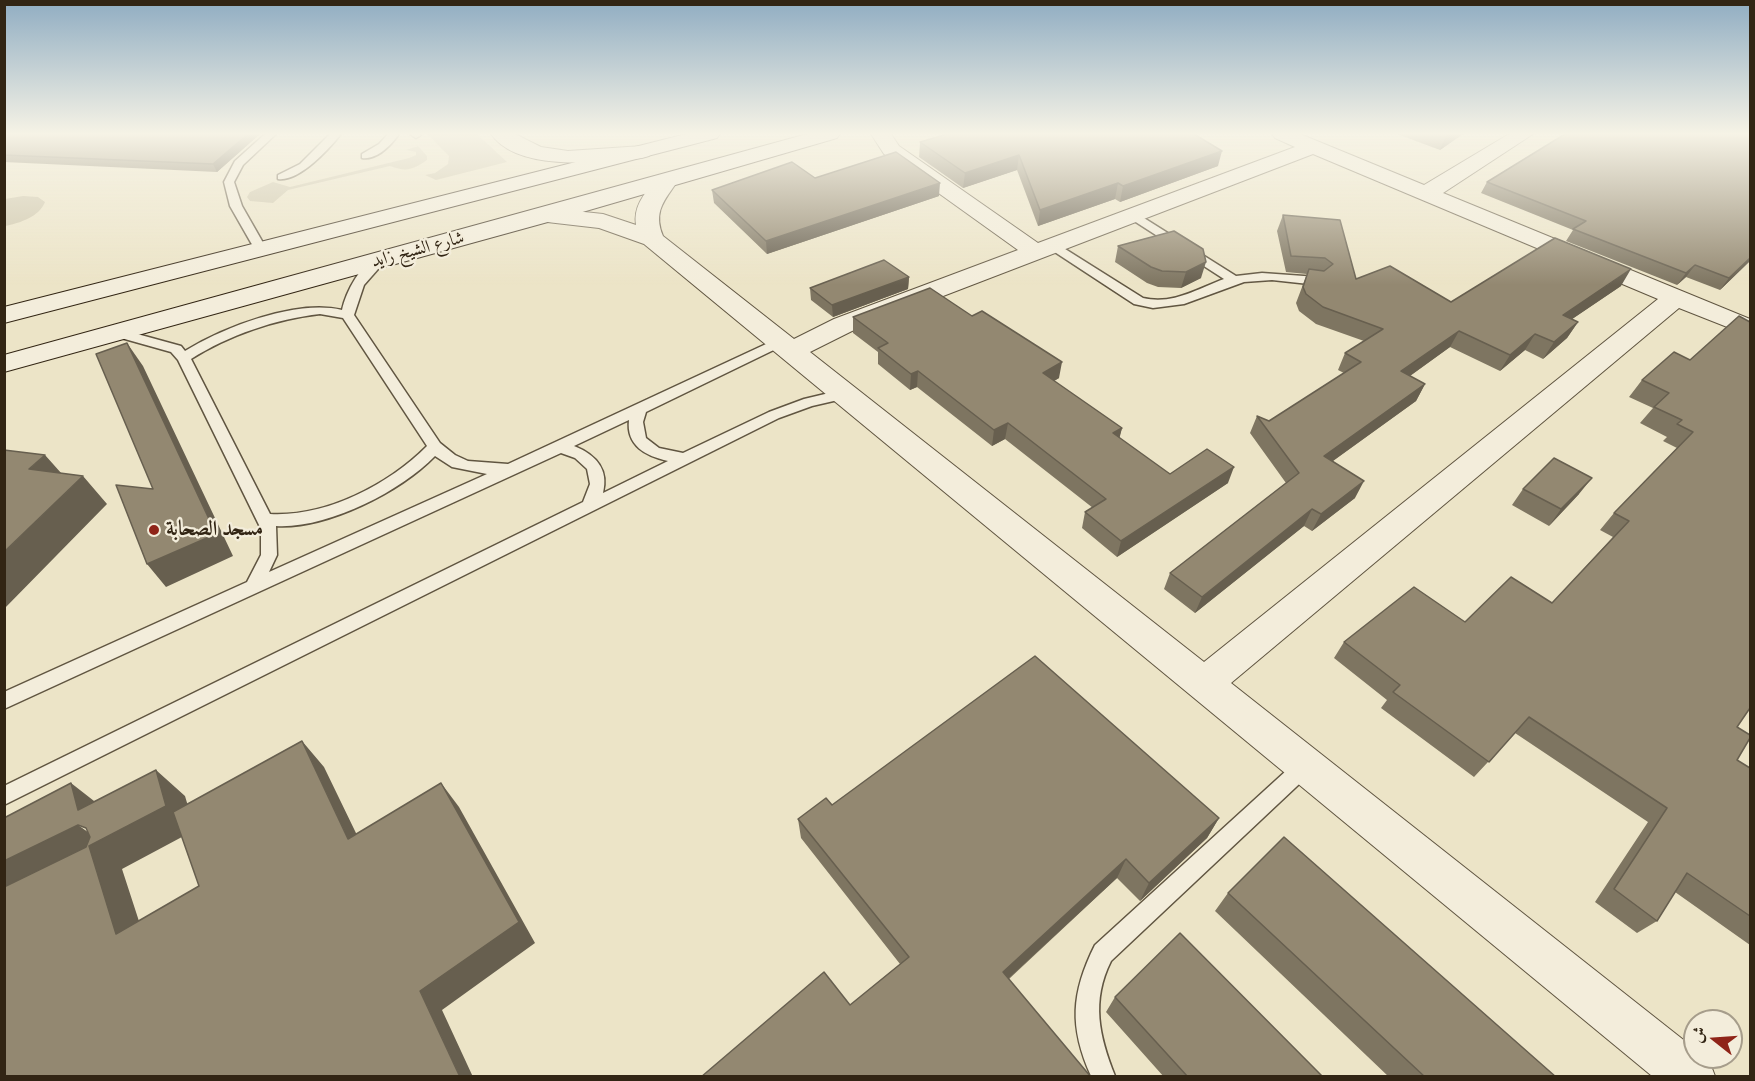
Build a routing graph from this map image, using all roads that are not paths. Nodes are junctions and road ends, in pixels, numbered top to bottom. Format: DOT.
graph roads {
  1 [pos="230,184"];
  2 [pos="519,184"];
  3 [pos="657,184"];
  4 [pos="664,184"];
  5 [pos="944,184"];
  6 [pos="1212,184"];
  7 [pos="1402,184"];
  8 [pos="1440,184"];
  9 [pos="1425,194"];
  10 [pos="1132,214"];
  11 [pos="547,215"];
  12 [pos="400,216"];
  13 [pos="652,239"];
  14 [pos="260,248"];
  15 [pos="1042,248"];
  16 [pos="380,260"];
  17 [pos="1233,280"];
  18 [pos="1318,281"];
  19 [pos="86,294"];
  20 [pos="4,297"];
  21 [pos="1676,297"];
  22 [pos="4,315"];
  23 [pos="348,315"];
  24 [pos="1750,328"];
  25 [pos="119,333"];
  26 [pos="4,336"];
  27 [pos="785,347"];
  28 [pos="64,348"];
  29 [pos="184,358"];
  30 [pos="4,364"];
  31 [pos="4,383"];
  32 [pos="846,394"];
  33 [pos="639,410"];
  34 [pos="435,447"];
  35 [pos="558,447"];
  36 [pos="686,459"];
  37 [pos="513,468"];
  38 [pos="589,507"];
  39 [pos="264,520"];
  40 [pos="255,584"];
  41 [pos="1203,684"];
  42 [pos="4,701"];
  43 [pos="1305,766"];
  44 [pos="4,796"];
  45 [pos="1103,1077"];
  46 [pos="1690,1077"];
  1 -- 14 [label="lane"];
  2 -- 12 [label="street, شارع الشيخ زايد"];
  3 -- 11 [label="street, شارع الشيخ زايد"];
  4 -- 13 [label="street"];
  5 -- 15 [label="street"];
  6 -- 10 [label="street"];
  7 -- 9 [label="street"];
  8 -- 9 [label="street"];
  9 -- 21 [label="street"];
  10 -- 15 [label="street"];
  10 -- 17 [label="lane"];
  11 -- 13 [label="street"];
  11 -- 16 [label="street, شارع الشيخ زايد"];
  12 -- 14 [label="street, شارع الشيخ زايد"];
  12 -- 26 [label="street"];
  13 -- 27 [label="street"];
  14 -- 19 [label="street, شارع الشيخ زايد"];
  15 -- 17 [label="lane"];
  15 -- 27 [label="street"];
  16 -- 23 [label="lane"];
  16 -- 25 [label="street, شارع الشيخ زايد"];
  17 -- 18 [label="lane"];
  19 -- 20 [label="street"];
  19 -- 22 [label="street, شارع الشيخ زايد"];
  21 -- 24 [label="street"];
  21 -- 41 [label="street"];
  23 -- 29 [label="lane"];
  23 -- 34 [label="lane"];
  25 -- 28 [label="street, شارع الشيخ زايد"];
  25 -- 29 [label="lane"];
  27 -- 32 [label="street"];
  27 -- 33 [label="lane"];
  28 -- 30 [label="street, شارع الشيخ زايد"];
  28 -- 31 [label="street"];
  29 -- 39 [label="lane"];
  32 -- 36 [label="lane"];
  32 -- 41 [label="street"];
  33 -- 35 [label="lane"];
  33 -- 36 [label="lane"];
  34 -- 37 [label="lane"];
  34 -- 39 [label="lane"];
  35 -- 37 [label="lane"];
  35 -- 38 [label="lane"];
  36 -- 38 [label="lane"];
  37 -- 40 [label="lane"];
  38 -- 44 [label="lane"];
  39 -- 40 [label="lane"];
  40 -- 42 [label="lane"];
  41 -- 43 [label="street"];
  43 -- 45 [label="lane"];
  43 -- 46 [label="street"];
}
